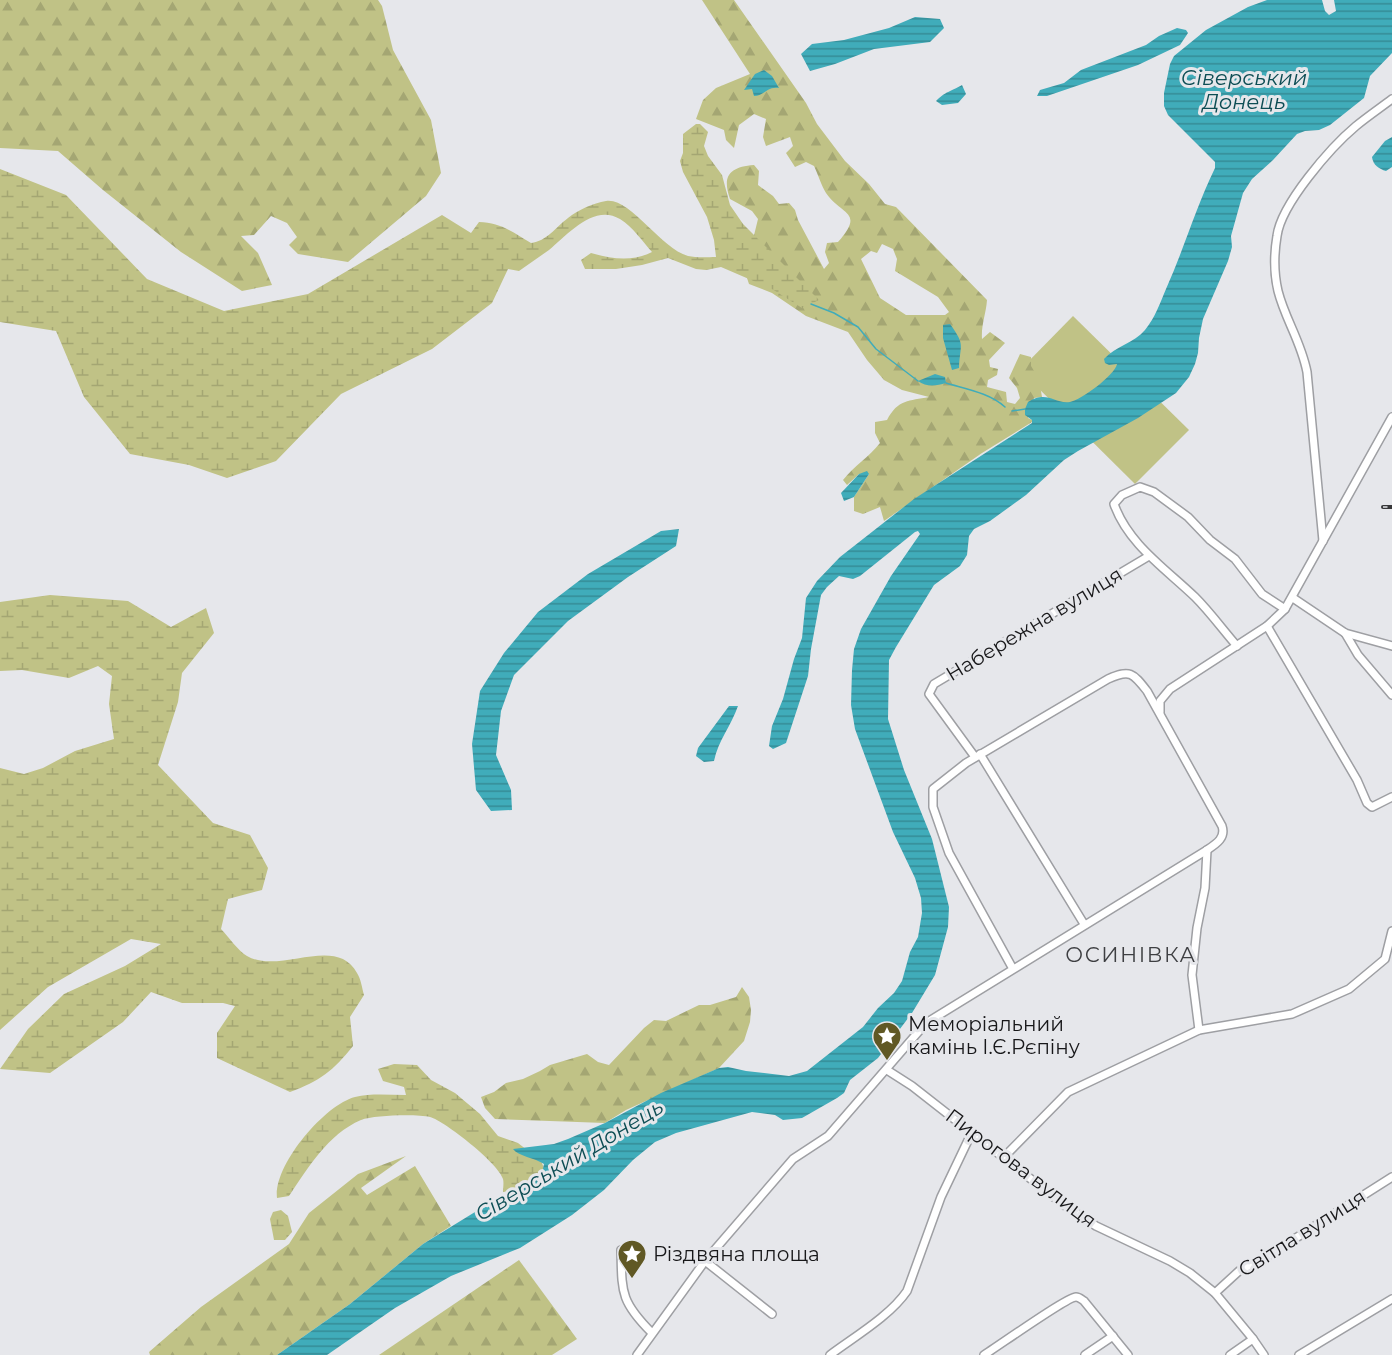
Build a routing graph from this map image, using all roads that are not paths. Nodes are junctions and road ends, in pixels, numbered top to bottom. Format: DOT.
graph roads {
  1 [pos="1392,99"];
  2 [pos="1392,417"];
  3 [pos="1323,542"];
  4 [pos="1149,556"];
  5 [pos="1293,598"];
  6 [pos="1285,609"];
  7 [pos="1267,626"];
  8 [pos="1345,633"];
  9 [pos="1237,646"];
  10 [pos="1392,646"];
  11 [pos="1147,691"];
  12 [pos="1164,694"];
  13 [pos="1392,695"];
  14 [pos="1160,713"];
  15 [pos="977,756"];
  16 [pos="1392,797"];
  17 [pos="1207,850"];
  18 [pos="1084,924"];
  19 [pos="1392,932"];
  20 [pos="1013,969"];
  21 [pos="1198,1030"];
  22 [pos="887,1070"];
  23 [pos="972,1132"];
  24 [pos="1004,1157"];
  25 [pos="1392,1177"];
  26 [pos="621,1250"];
  27 [pos="705,1261"];
  28 [pos="1215,1293"];
  29 [pos="1392,1299"];
  30 [pos="771,1314"];
  31 [pos="652,1332"];
  32 [pos="1113,1336"];
  33 [pos="1253,1339"];
  34 [pos="637,1355"];
  35 [pos="830,1355"];
  36 [pos="984,1355"];
  37 [pos="1085,1355"];
  38 [pos="1128,1355"];
  39 [pos="1230,1355"];
  40 [pos="1264,1355"];
  41 [pos="1299,1355"];
  1 -- 3 [label="street"];
  2 -- 3 [label="street"];
  3 -- 5 [label="street"];
  4 -- 6 [label="street"];
  4 -- 9 [label="street"];
  4 -- 15 [label="street, Набережна вулиця"];
  5 -- 6 [label="street"];
  5 -- 8 [label="street"];
  6 -- 7 [label="street"];
  7 -- 9 [label="street"];
  7 -- 16 [label="street"];
  8 -- 10 [label="street"];
  8 -- 13 [label="street"];
  9 -- 12 [label="street"];
  11 -- 12 [label="street"];
  11 -- 14 [label="street"];
  11 -- 15 [label="street"];
  12 -- 14 [label="street"];
  14 -- 17 [label="street"];
  15 -- 18 [label="street, Набережна вулиця"];
  15 -- 20 [label="street"];
  17 -- 18 [label="street"];
  17 -- 21 [label="street"];
  18 -- 20 [label="street"];
  19 -- 21 [label="street"];
  20 -- 22 [label="street"];
  21 -- 24 [label="street"];
  22 -- 23 [label="street, Пирогова вулиця"];
  22 -- 27 [label="street"];
  23 -- 24 [label="street, Пирогова вулиця"];
  23 -- 35 [label="street"];
  24 -- 28 [label="street, Пирогова вулиця"];
  25 -- 28 [label="street, Світла вулиця"];
  26 -- 31 [label="street"];
  27 -- 30 [label="street"];
  27 -- 31 [label="street"];
  28 -- 33 [label="street, Пирогова вулиця"];
  29 -- 41 [label="street"];
  31 -- 34 [label="street"];
  32 -- 36 [label="street"];
  32 -- 37 [label="street"];
  32 -- 38 [label="street"];
  33 -- 39 [label="street"];
  33 -- 40 [label="street, Пирогова вулиця"];
}
